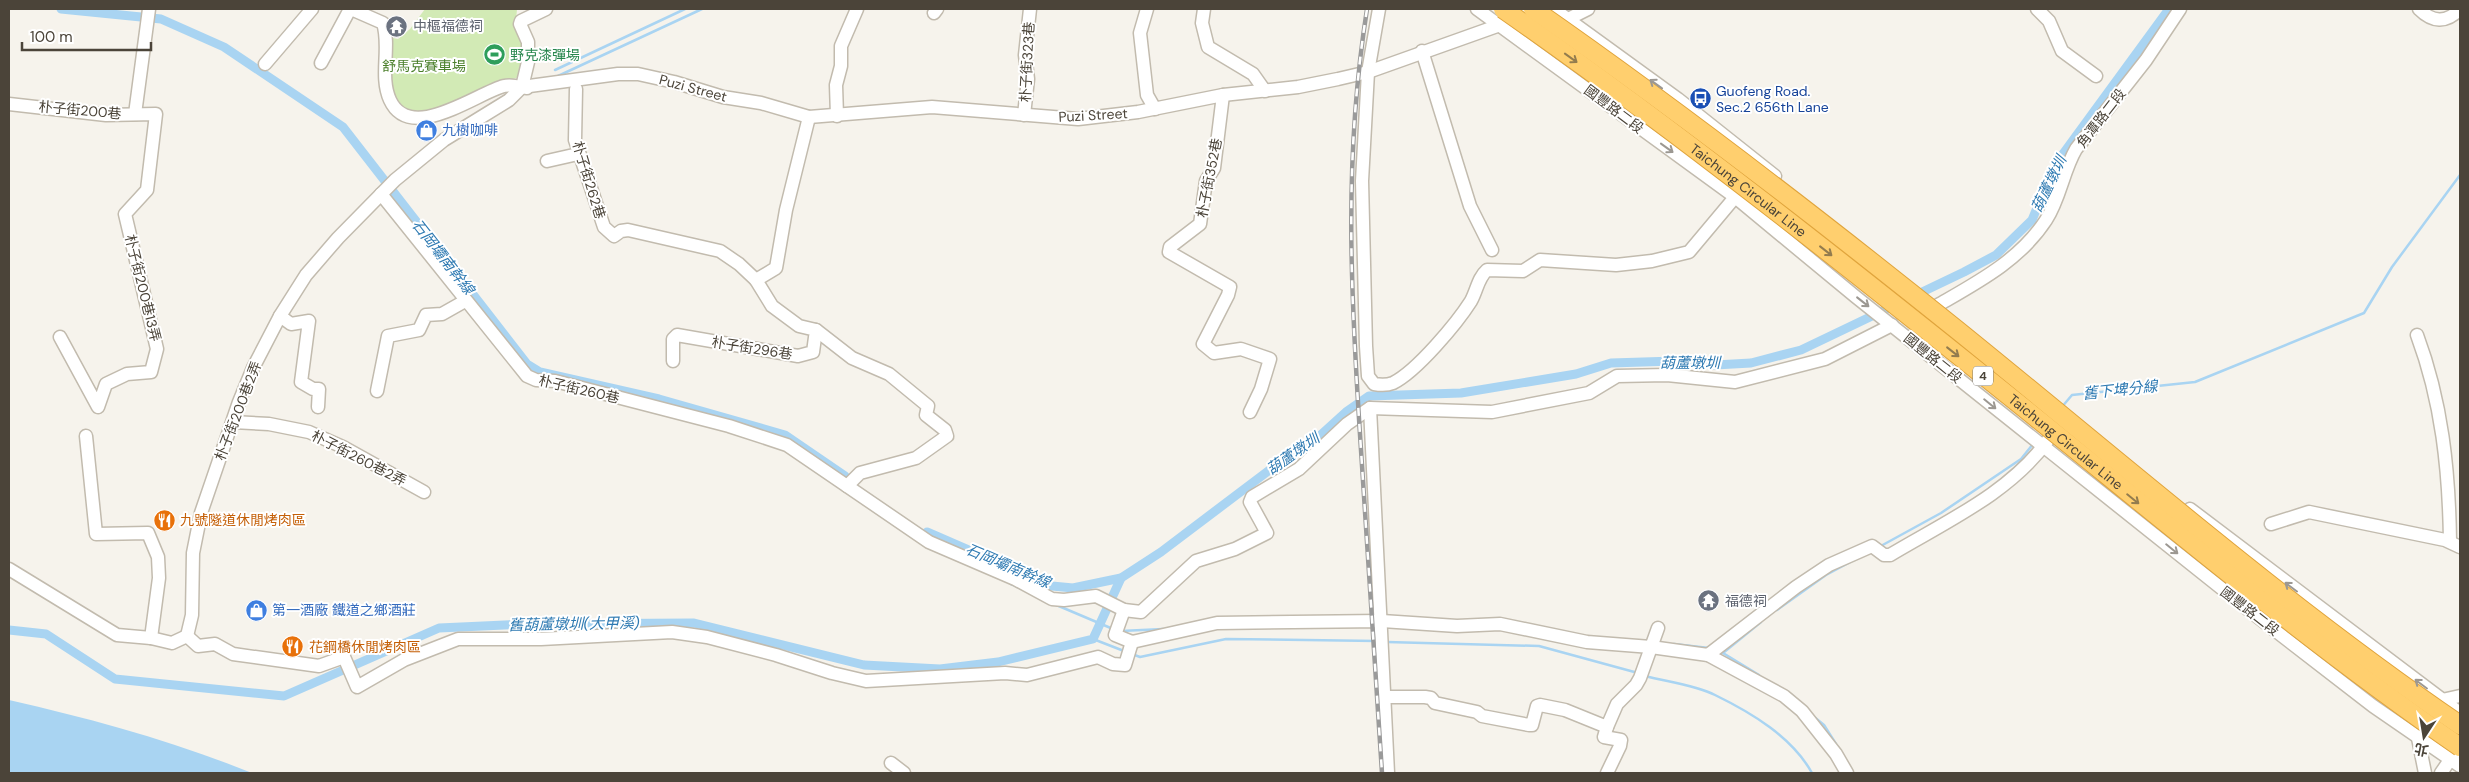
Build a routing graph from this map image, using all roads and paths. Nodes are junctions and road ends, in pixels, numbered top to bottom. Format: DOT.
graph roads {
  1 [pos="149,9"];
  2 [pos="312,9"];
  3 [pos="350,9"];
  4 [pos="546,9"];
  5 [pos="856,9"];
  6 [pos="1030,9"];
  7 [pos="1148,9"];
  8 [pos="1204,9"];
  9 [pos="1379,9"];
  10 [pos="1477,9"];
  11 [pos="1511,9"];
  12 [pos="1533,9"];
  13 [pos="1554,9"];
  14 [pos="1588,9"];
  15 [pos="2037,9"];
  16 [pos="2180,9"];
  17 [pos="2418,9"];
  18 [pos="2460,9"];
  19 [pos="1502,17"];
  20 [pos="1568,19"];
  21 [pos="1422,51"];
  22 [pos="1543,56"];
  23 [pos="266,64"];
  24 [pos="321,64"];
  25 [pos="1368,72"];
  26 [pos="2096,76"];
  27 [pos="651,77"];
  28 [pos="522,87"];
  29 [pos="576,89"];
  30 [pos="1265,91"];
  31 [pos="1223,95"];
  32 [pos="9,104"];
  33 [pos="1154,109"];
  34 [pos="135,114"];
  35 [pos="1024,114"];
  36 [pos="837,116"];
  37 [pos="809,117"];
  38 [pos="578,154"];
  39 [pos="547,161"];
  40 [pos="1762,165"];
  41 [pos="380,194"];
  42 [pos="1735,197"];
  43 [pos="1492,250"];
  44 [pos="756,280"];
  45 [pos="465,301"];
  46 [pos="1938,305"];
  47 [pos="280,316"];
  48 [pos="1892,325"];
  49 [pos="816,330"];
  50 [pos="2417,335"];
  51 [pos="60,337"];
  52 [pos="673,360"];
  53 [pos="377,391"];
  54 [pos="318,407"];
  55 [pos="1370,408"];
  56 [pos="1250,412"];
  57 [pos="2069,412"];
  58 [pos="233,422"];
  59 [pos="86,436"];
  60 [pos="2044,447"];
  61 [pos="847,486"];
  62 [pos="424,492"];
  63 [pos="2271,524"];
  64 [pos="2455,544"];
  65 [pos="9,569"];
  66 [pos="1124,610"];
  67 [pos="1380,625"];
  68 [pos="1658,628"];
  69 [pos="187,636"];
  70 [pos="151,638"];
  71 [pos="1132,642"];
  72 [pos="1651,647"];
  73 [pos="1708,655"];
  74 [pos="2460,696"];
  75 [pos="1384,697"];
  76 [pos="2442,700"];
  77 [pos="2460,713"];
  78 [pos="2460,725"];
  79 [pos="1607,727"];
  80 [pos="2418,738"];
  81 [pos="2458,755"];
  82 [pos="891,763"];
  83 [pos="904,773"];
  84 [pos="1388,773"];
  85 [pos="1607,773"];
  86 [pos="1847,773"];
  87 [pos="2425,773"];
  88 [pos="2441,773"];
  1 -- 34 [label="street, 朴子街200巷"];
  2 -- 23 [label="street"];
  3 -- 24 [label="street"];
  3 -- 28 [label="street, Puzi Street"];
  4 -- 28 [label="street"];
  5 -- 36 [label="street"];
  6 -- 35 [label="street, 朴子街323巷"];
  7 -- 33 [label="street"];
  8 -- 30 [label="street"];
  9 -- 25 [label="street"];
  10 -- 19 [label="street, 國豐路二段"];
  11 -- 19 [label="street"];
  12 -- 78 [label="highway, Taichung Circular Line / 4, bridge"];
  13 -- 20 [label="street"];
  14 -- 20 [label="street"];
  15 -- 26 [label="street"];
  16 -- 46 [label="street, 角潭路二段"];
  17 -- 18 [label="street"];
  19 -- 21 [label="street, Puzi Street"];
  19 -- 22 [label="street, 國豐路二段"];
  19 -- 81 [label="highway, Taichung Circular Line / 4, one-way, bridge"];
  20 -- 22 [label="street"];
  40 -- 20 [label="street, one-way"];
  21 -- 25 [label="street, Puzi Street"];
  21 -- 43 [label="street"];
  22 -- 42 [label="street, 國豐路二段, one-way"];
  25 -- 30 [label="street, Puzi Street"];
  25 -- 42 [label="street"];
  27 -- 28 [label="street, Puzi Street"];
  27 -- 29 [label="street, Puzi Street"];
  27 -- 37 [label="street, Puzi Street"];
  28 -- 29 [label="street, Puzi Street"];
  28 -- 41 [label="street, 朴子街200巷2弄"];
  29 -- 38 [label="street, 朴子街262巷"];
  30 -- 31 [label="street, Puzi Street"];
  31 -- 33 [label="street, Puzi Street"];
  31 -- 56 [label="street, 朴子街352巷"];
  32 -- 34 [label="street, 朴子街200巷"];
  33 -- 35 [label="street, Puzi Street"];
  34 -- 51 [label="street, 朴子街200巷13弄"];
  35 -- 36 [label="street, Puzi Street"];
  36 -- 37 [label="street, Puzi Street"];
  37 -- 44 [label="street"];
  38 -- 39 [label="street"];
  38 -- 44 [label="street, 朴子街262巷"];
  40 -- 42 [label="street"];
  40 -- 46 [label="street"];
  41 -- 45 [label="street, 朴子街260巷"];
  41 -- 47 [label="street, 朴子街200巷2弄"];
  42 -- 48 [label="street, 國豐路二段, one-way"];
  44 -- 49 [label="street"];
  45 -- 53 [label="street"];
  45 -- 61 [label="street, 朴子街260巷"];
  46 -- 57 [label="street"];
  47 -- 54 [label="street"];
  47 -- 58 [label="street, 朴子街200巷2弄"];
  48 -- 55 [label="street"];
  48 -- 60 [label="street, 國豐路二段, one-way"];
  49 -- 52 [label="street, 朴子街296巷"];
  49 -- 61 [label="street"];
  50 -- 64 [label="street"];
  55 -- 66 [label="street"];
  55 -- 67 [label="street"];
  57 -- 60 [label="street"];
  76 -- 57 [label="street, one-way"];
  58 -- 62 [label="street, 朴子街260巷2弄"];
  58 -- 69 [label="street, 朴子街200巷2弄"];
  59 -- 70 [label="street"];
  60 -- 73 [label="street"];
  60 -- 80 [label="street, 國豐路二段, one-way"];
  61 -- 66 [label="street, 朴子街260巷"];
  63 -- 64 [label="street"];
  65 -- 70 [label="street"];
  66 -- 71 [label="street"];
  67 -- 71 [label="street"];
  67 -- 72 [label="street"];
  67 -- 75 [label="street"];
  68 -- 72 [label="street"];
  69 -- 70 [label="street"];
  69 -- 71 [label="street"];
  72 -- 73 [label="street"];
  72 -- 79 [label="street"];
  73 -- 86 [label="street"];
  74 -- 76 [label="street"];
  75 -- 79 [label="street"];
  75 -- 84 [label="street"];
  76 -- 77 [label="street"];
  79 -- 85 [label="street"];
  80 -- 81 [label="street, 國豐路二段"];
  80 -- 87 [label="street"];
  81 -- 88 [label="street"];
  82 -- 83 [label="street"];
}
